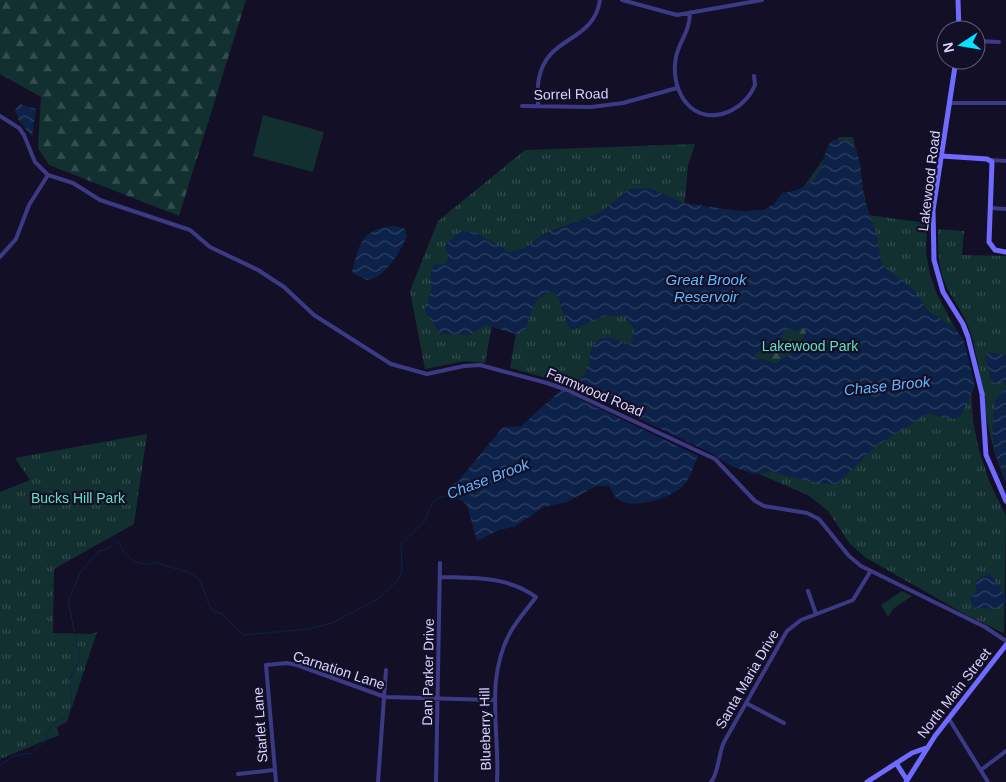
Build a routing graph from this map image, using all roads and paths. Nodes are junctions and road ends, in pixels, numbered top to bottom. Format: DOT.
graph roads {
  1 [pos="600,0"];
  2 [pos="622,0"];
  3 [pos="725,0"];
  4 [pos="762,0"];
  5 [pos="958,0"];
  6 [pos="723,6"];
  7 [pos="690,13"];
  8 [pos="958,20"];
  9 [pos="986,41"];
  10 [pos="999,42"];
  11 [pos="955,70"];
  12 [pos="754,76"];
  13 [pos="677,88"];
  14 [pos="951,103"];
  15 [pos="1006,103"];
  16 [pos="538,105"];
  17 [pos="522,106"];
  18 [pos="0,116"];
  19 [pos="942,156"];
  20 [pos="991,160"];
  21 [pos="1006,161"];
  22 [pos="48,175"];
  23 [pos="991,208"];
  24 [pos="1006,209"];
  25 [pos="1006,252"];
  26 [pos="0,258"];
  27 [pos="1006,501"];
  28 [pos="440,563"];
  29 [pos="870,572"];
  30 [pos="440,577"];
  31 [pos="808,591"];
  32 [pos="816,614"];
  33 [pos="1006,641"];
  34 [pos="1006,645"];
  35 [pos="266,666"];
  36 [pos="386,670"];
  37 [pos="385,697"];
  38 [pos="439,699"];
  39 [pos="494,700"];
  40 [pos="746,703"];
  41 [pos="948,718"];
  42 [pos="784,723"];
  43 [pos="926,748"];
  44 [pos="1006,751"];
  45 [pos="896,763"];
  46 [pos="274,770"];
  47 [pos="981,770"];
  48 [pos="238,774"];
  49 [pos="906,781"];
  50 [pos="276,782"];
  51 [pos="378,782"];
  52 [pos="436,782"];
  53 [pos="497,782"];
  54 [pos="711,782"];
  55 [pos="867,782"];
  56 [pos="988,782"];
  1 -- 16 [label="street"];
  2 -- 7 [label="street"];
  3 -- 6 [label="street"];
  4 -- 6 [label="street"];
  5 -- 8 [label="main road"];
  6 -- 7 [label="street"];
  7 -- 13 [label="street"];
  9 -- 10 [label="street"];
  11 -- 14 [label="main road, Lakewood Road"];
  12 -- 13 [label="street"];
  13 -- 16 [label="street, Sorrel Road"];
  14 -- 15 [label="street"];
  14 -- 19 [label="main road, Lakewood Road"];
  16 -- 17 [label="street, Sorrel Road"];
  18 -- 22 [label="street"];
  19 -- 20 [label="main road"];
  19 -- 27 [label="main road, Lakewood Road"];
  20 -- 21 [label="street"];
  20 -- 23 [label="main road"];
  22 -- 26 [label="street"];
  22 -- 29 [label="street, Farmwood Road"];
  23 -- 24 [label="street"];
  23 -- 25 [label="main road"];
  28 -- 30 [label="street, Dan Parker Drive"];
  29 -- 32 [label="street, Santa Maria Drive"];
  29 -- 33 [label="street, Farmwood Road"];
  30 -- 38 [label="street, Dan Parker Drive"];
  30 -- 39 [label="street, Blueberry Hill"];
  31 -- 32 [label="street"];
  32 -- 40 [label="street, Santa Maria Drive"];
  34 -- 41 [label="main road, North Main Street"];
  35 -- 37 [label="street, Carnation Lane"];
  35 -- 46 [label="street, Starlet Lane"];
  36 -- 37 [label="street"];
  37 -- 38 [label="street, Carnation Lane"];
  37 -- 51 [label="street"];
  38 -- 39 [label="street, Carnation Lane"];
  38 -- 52 [label="street, Dan Parker Drive"];
  39 -- 53 [label="street, Blueberry Hill"];
  40 -- 42 [label="street"];
  40 -- 54 [label="street, Santa Maria Drive"];
  41 -- 43 [label="main road, North Main Street"];
  41 -- 47 [label="street"];
  43 -- 45 [label="main road, North Main Street"];
  43 -- 49 [label="main road"];
  44 -- 47 [label="street"];
  45 -- 49 [label="main road"];
  45 -- 55 [label="main road, North Main Street"];
  46 -- 48 [label="street"];
  46 -- 50 [label="street, Starlet Lane"];
  47 -- 56 [label="street"];
}
